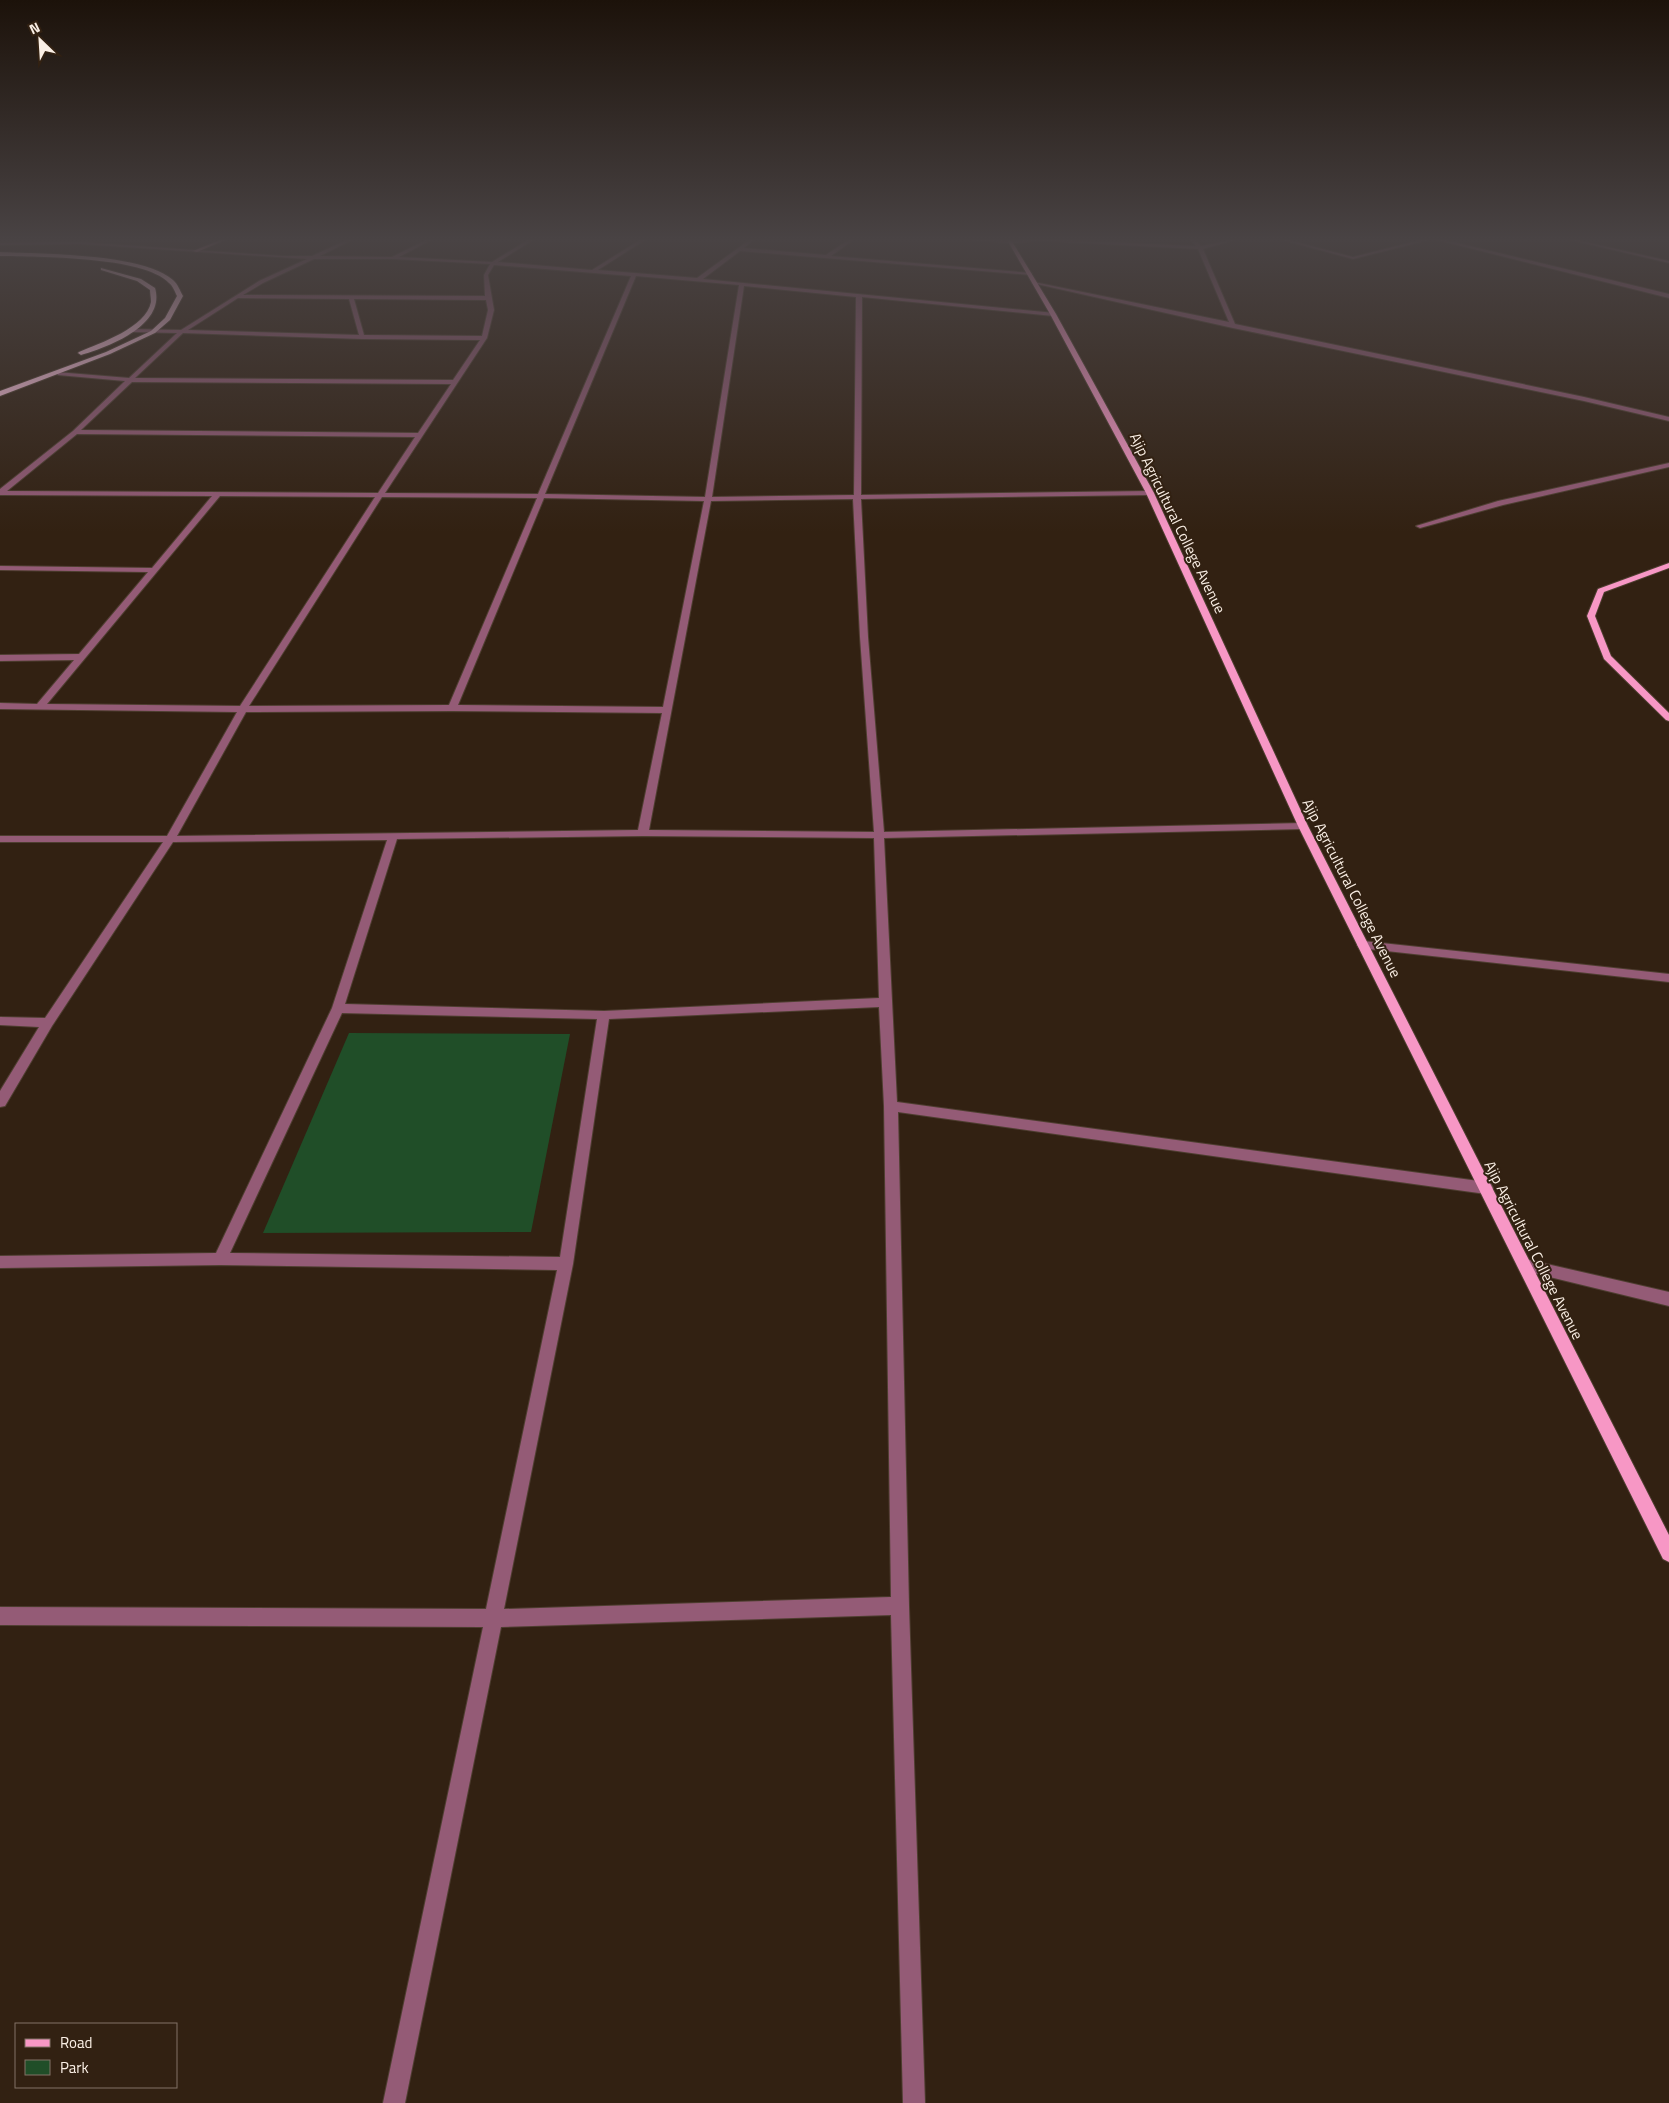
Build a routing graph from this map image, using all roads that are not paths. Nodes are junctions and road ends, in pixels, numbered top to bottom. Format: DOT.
graph roads {
  1 [pos="118,336"];
  2 [pos="144,336"];
  3 [pos="177,336"];
  4 [pos="331,336"];
  5 [pos="609,336"];
  6 [pos="734,336"];
  7 [pos="859,336"];
  8 [pos="1065,336"];
  9 [pos="1282,336"];
  10 [pos="362,337"];
  11 [pos="484,338"];
  12 [pos="77,355"];
  13 [pos="58,372"];
  14 [pos="129,380"];
  15 [pos="456,382"];
  16 [pos="0,394"];
  17 [pos="1669,420"];
  18 [pos="75,432"];
  19 [pos="420,435"];
  20 [pos="1669,465"];
  21 [pos="0,493"];
  22 [pos="1150,493"];
  23 [pos="218,494"];
  24 [pos="380,494"];
  25 [pos="542,496"];
  26 [pos="857,499"];
  27 [pos="708,500"];
  28 [pos="1420,526"];
  29 [pos="1669,565"];
  30 [pos="0,568"];
  31 [pos="154,570"];
  32 [pos="82,657"];
  33 [pos="0,658"];
  34 [pos="0,706"];
  35 [pos="40,706"];
  36 [pos="452,708"];
  37 [pos="243,709"];
  38 [pos="667,710"];
  39 [pos="1669,718"];
  40 [pos="1303,826"];
  41 [pos="643,833"];
  42 [pos="879,835"];
  43 [pos="393,837"];
  44 [pos="0,839"];
  45 [pos="170,839"];
  46 [pos="1363,944"];
  47 [pos="1669,978"];
  48 [pos="885,1002"];
  49 [pos="338,1008"];
  50 [pos="604,1015"];
  51 [pos="0,1021"];
  52 [pos="48,1023"];
  53 [pos="0,1102"];
  54 [pos="891,1106"];
  55 [pos="1486,1188"];
  56 [pos="220,1259"];
  57 [pos="0,1262"];
  58 [pos="566,1264"];
  59 [pos="1525,1265"];
  60 [pos="1669,1300"];
  61 [pos="1669,1553"];
  62 [pos="900,1606"];
  63 [pos="0,1616"];
  64 [pos="493,1618"];
  65 [pos="394,2103"];
  66 [pos="914,2103"];
  1 -- 12 [label="highway"];
  2 -- 13 [label="highway"];
  3 -- 14 [label="street"];
  4 -- 10 [label="street"];
  5 -- 25 [label="street"];
  6 -- 27 [label="street"];
  7 -- 26 [label="street"];
  8 -- 22 [label="main road, Ajip Agricultural College Avenue"];
  9 -- 17 [label="street"];
  10 -- 11 [label="street"];
  11 -- 15 [label="street"];
  13 -- 14 [label="street"];
  13 -- 16 [label="highway"];
  14 -- 15 [label="street"];
  14 -- 18 [label="street"];
  15 -- 19 [label="street"];
  18 -- 19 [label="street"];
  18 -- 21 [label="street"];
  19 -- 24 [label="street"];
  20 -- 28 [label="street"];
  21 -- 23 [label="street"];
  22 -- 26 [label="street"];
  22 -- 40 [label="main road, Ajip Agricultural College Avenue"];
  23 -- 24 [label="street"];
  23 -- 31 [label="street"];
  24 -- 25 [label="street"];
  24 -- 37 [label="street"];
  25 -- 27 [label="street"];
  25 -- 36 [label="street"];
  26 -- 27 [label="street"];
  26 -- 42 [label="street"];
  27 -- 38 [label="street"];
  29 -- 39 [label="main road"];
  30 -- 31 [label="street"];
  31 -- 32 [label="street"];
  32 -- 33 [label="street"];
  32 -- 35 [label="street"];
  34 -- 35 [label="street"];
  35 -- 37 [label="street"];
  36 -- 37 [label="street"];
  36 -- 38 [label="street"];
  37 -- 45 [label="street"];
  38 -- 41 [label="street"];
  40 -- 42 [label="street"];
  40 -- 46 [label="main road, Ajip Agricultural College Avenue"];
  41 -- 42 [label="street"];
  41 -- 43 [label="street"];
  42 -- 48 [label="street"];
  43 -- 45 [label="street"];
  43 -- 49 [label="street"];
  44 -- 45 [label="street"];
  45 -- 52 [label="street"];
  46 -- 47 [label="street"];
  46 -- 55 [label="main road, Ajip Agricultural College Avenue"];
  48 -- 50 [label="street"];
  48 -- 54 [label="street"];
  49 -- 50 [label="street"];
  49 -- 56 [label="street"];
  50 -- 58 [label="street"];
  51 -- 52 [label="street"];
  52 -- 53 [label="street"];
  54 -- 55 [label="street"];
  54 -- 62 [label="street"];
  55 -- 59 [label="main road, Ajip Agricultural College Avenue"];
  56 -- 57 [label="street"];
  56 -- 58 [label="street"];
  58 -- 64 [label="street"];
  59 -- 60 [label="street"];
  59 -- 61 [label="main road, Ajip Agricultural College Avenue"];
  62 -- 64 [label="street"];
  62 -- 66 [label="street"];
  63 -- 64 [label="street"];
  64 -- 65 [label="street"];
}
